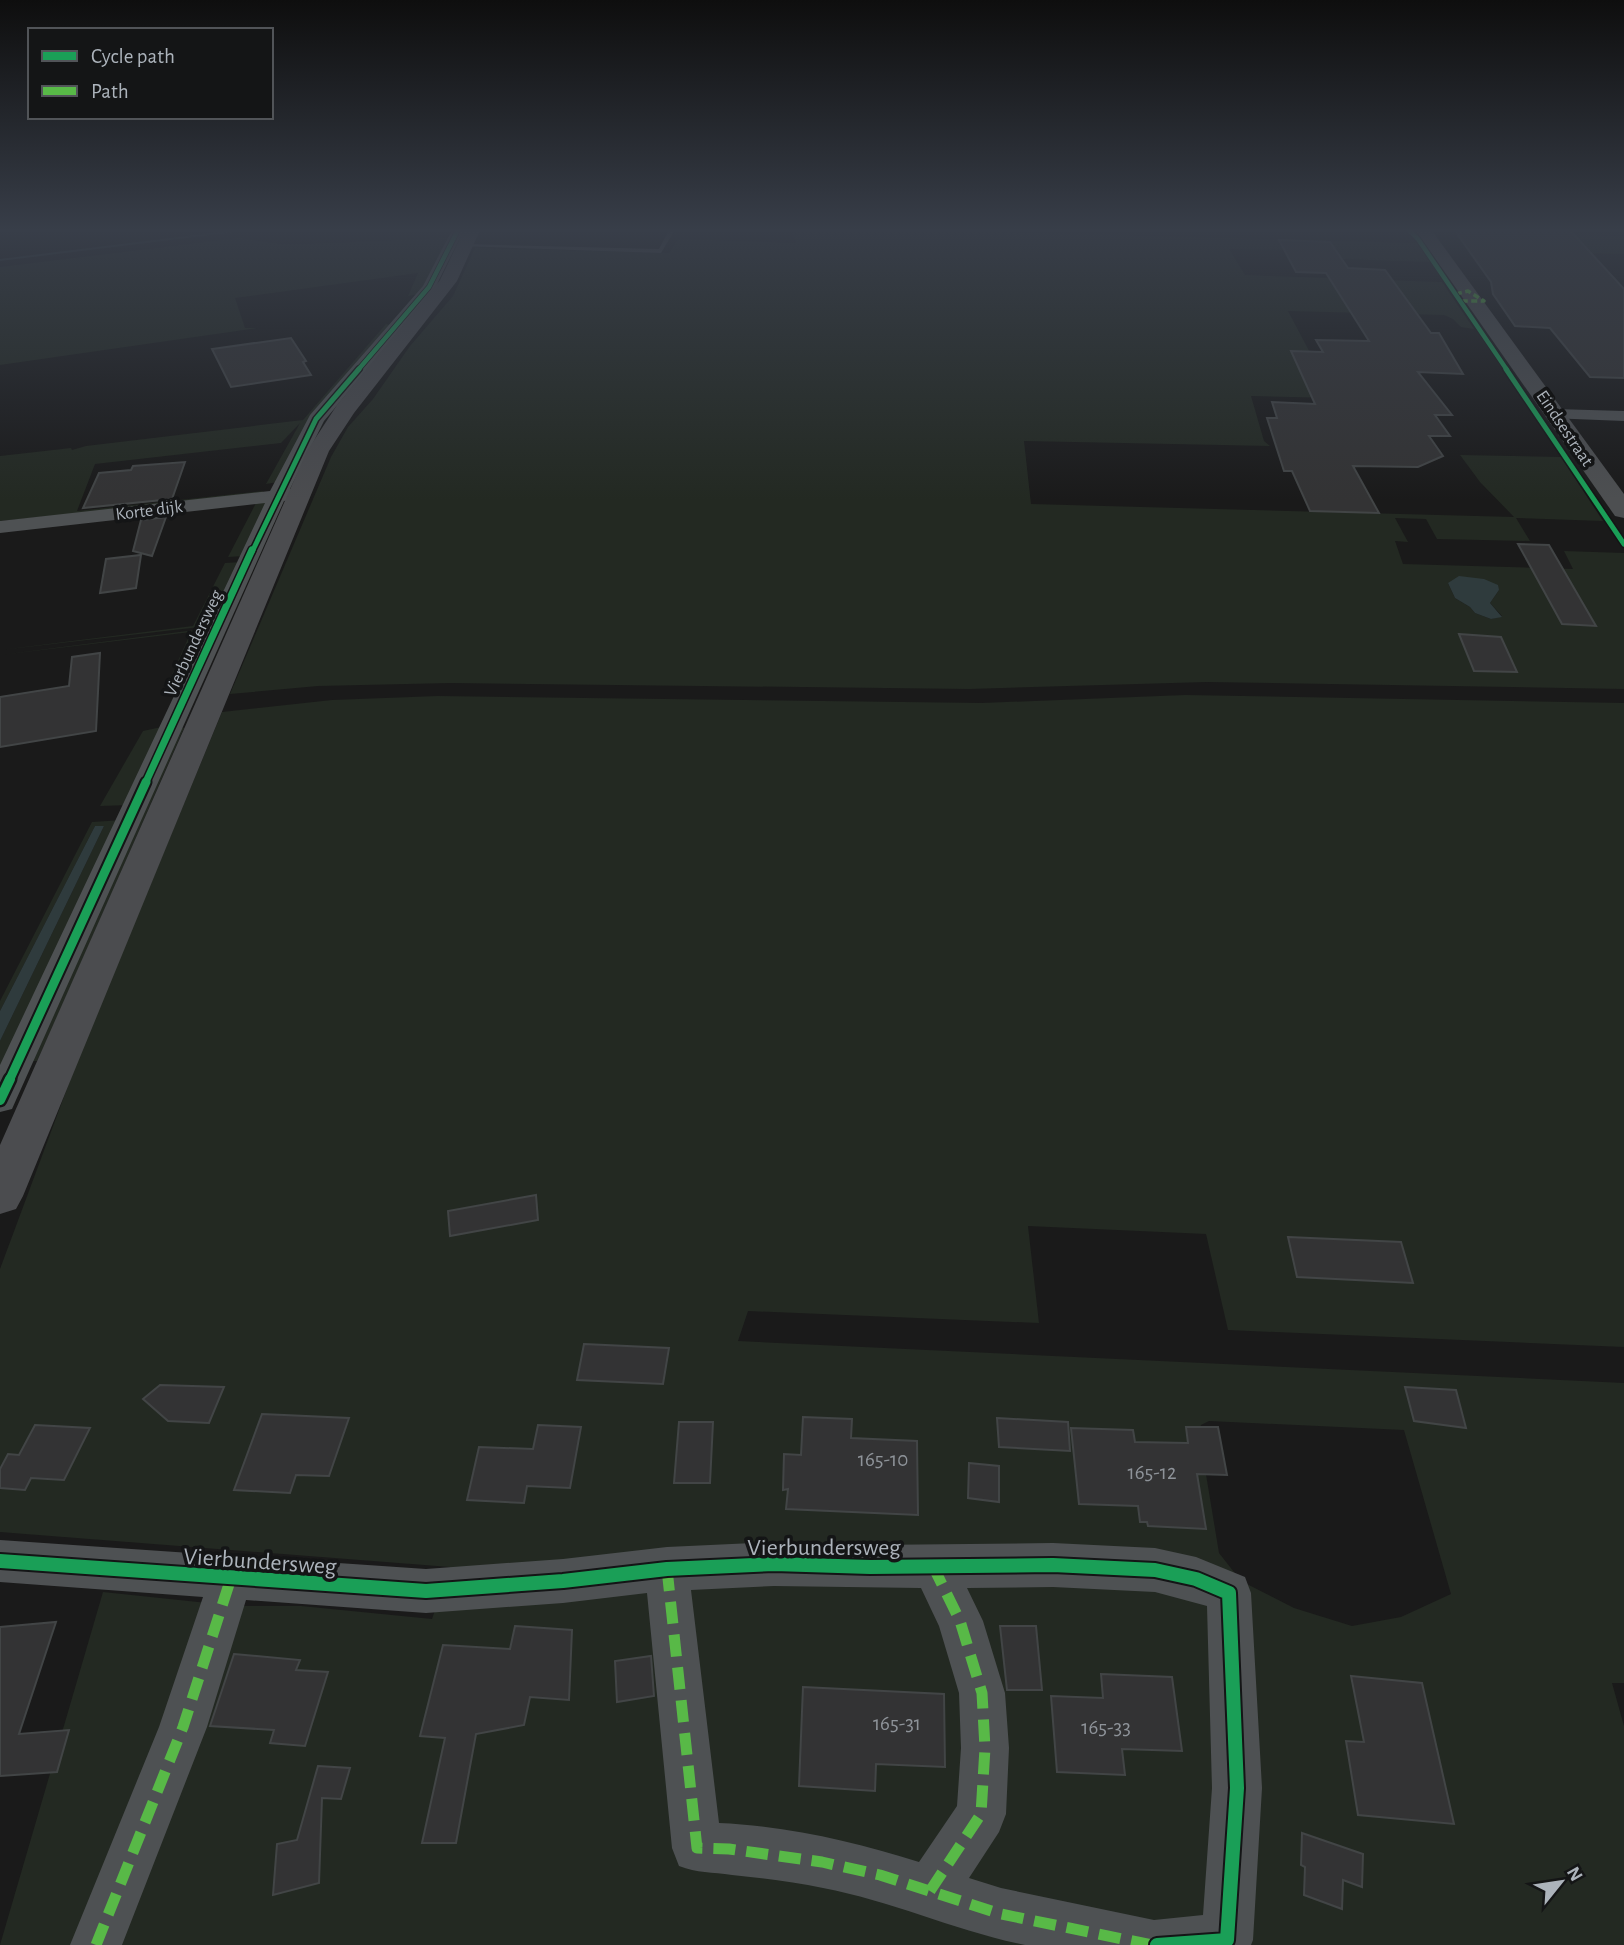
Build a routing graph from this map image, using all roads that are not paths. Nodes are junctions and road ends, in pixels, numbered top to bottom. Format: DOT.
graph roads {
  1 [pos="418,319"];
  2 [pos="1487,319"];
  3 [pos="1555,414"];
  4 [pos="1624,416"];
  5 [pos="288,494"];
  6 [pos="1624,511"];
  7 [pos="0,527"];
  8 [pos="0,1100"];
  9 [pos="0,1196"];
  10 [pos="0,1561"];
  11 [pos="933,1566"];
  12 [pos="667,1569"];
  13 [pos="231,1578"];
  14 [pos="930,1891"];
  15 [pos="96,1945"];
  16 [pos="1154,1945"];
  1 -- 5 [label="main road, Vierbundersweg"];
  2 -- 3 [label="street, Eindsestraat"];
  3 -- 4 [label="street"];
  3 -- 6 [label="street, Eindsestraat"];
  5 -- 7 [label="street, Korte dijk"];
  5 -- 8 [label="street, Vierbundersweg"];
  5 -- 9 [label="main road, Vierbundersweg"];
  10 -- 13 [label="street, Vierbundersweg"];
  11 -- 12 [label="street, Vierbundersweg"];
  11 -- 14 [label="street"];
  11 -- 16 [label="street, Vierbundersweg"];
  12 -- 13 [label="street, Vierbundersweg"];
  12 -- 14 [label="street, Vierbundersweg"];
  13 -- 15 [label="street, Vierbundersweg"];
  14 -- 16 [label="street, Vierbundersweg"];
}
